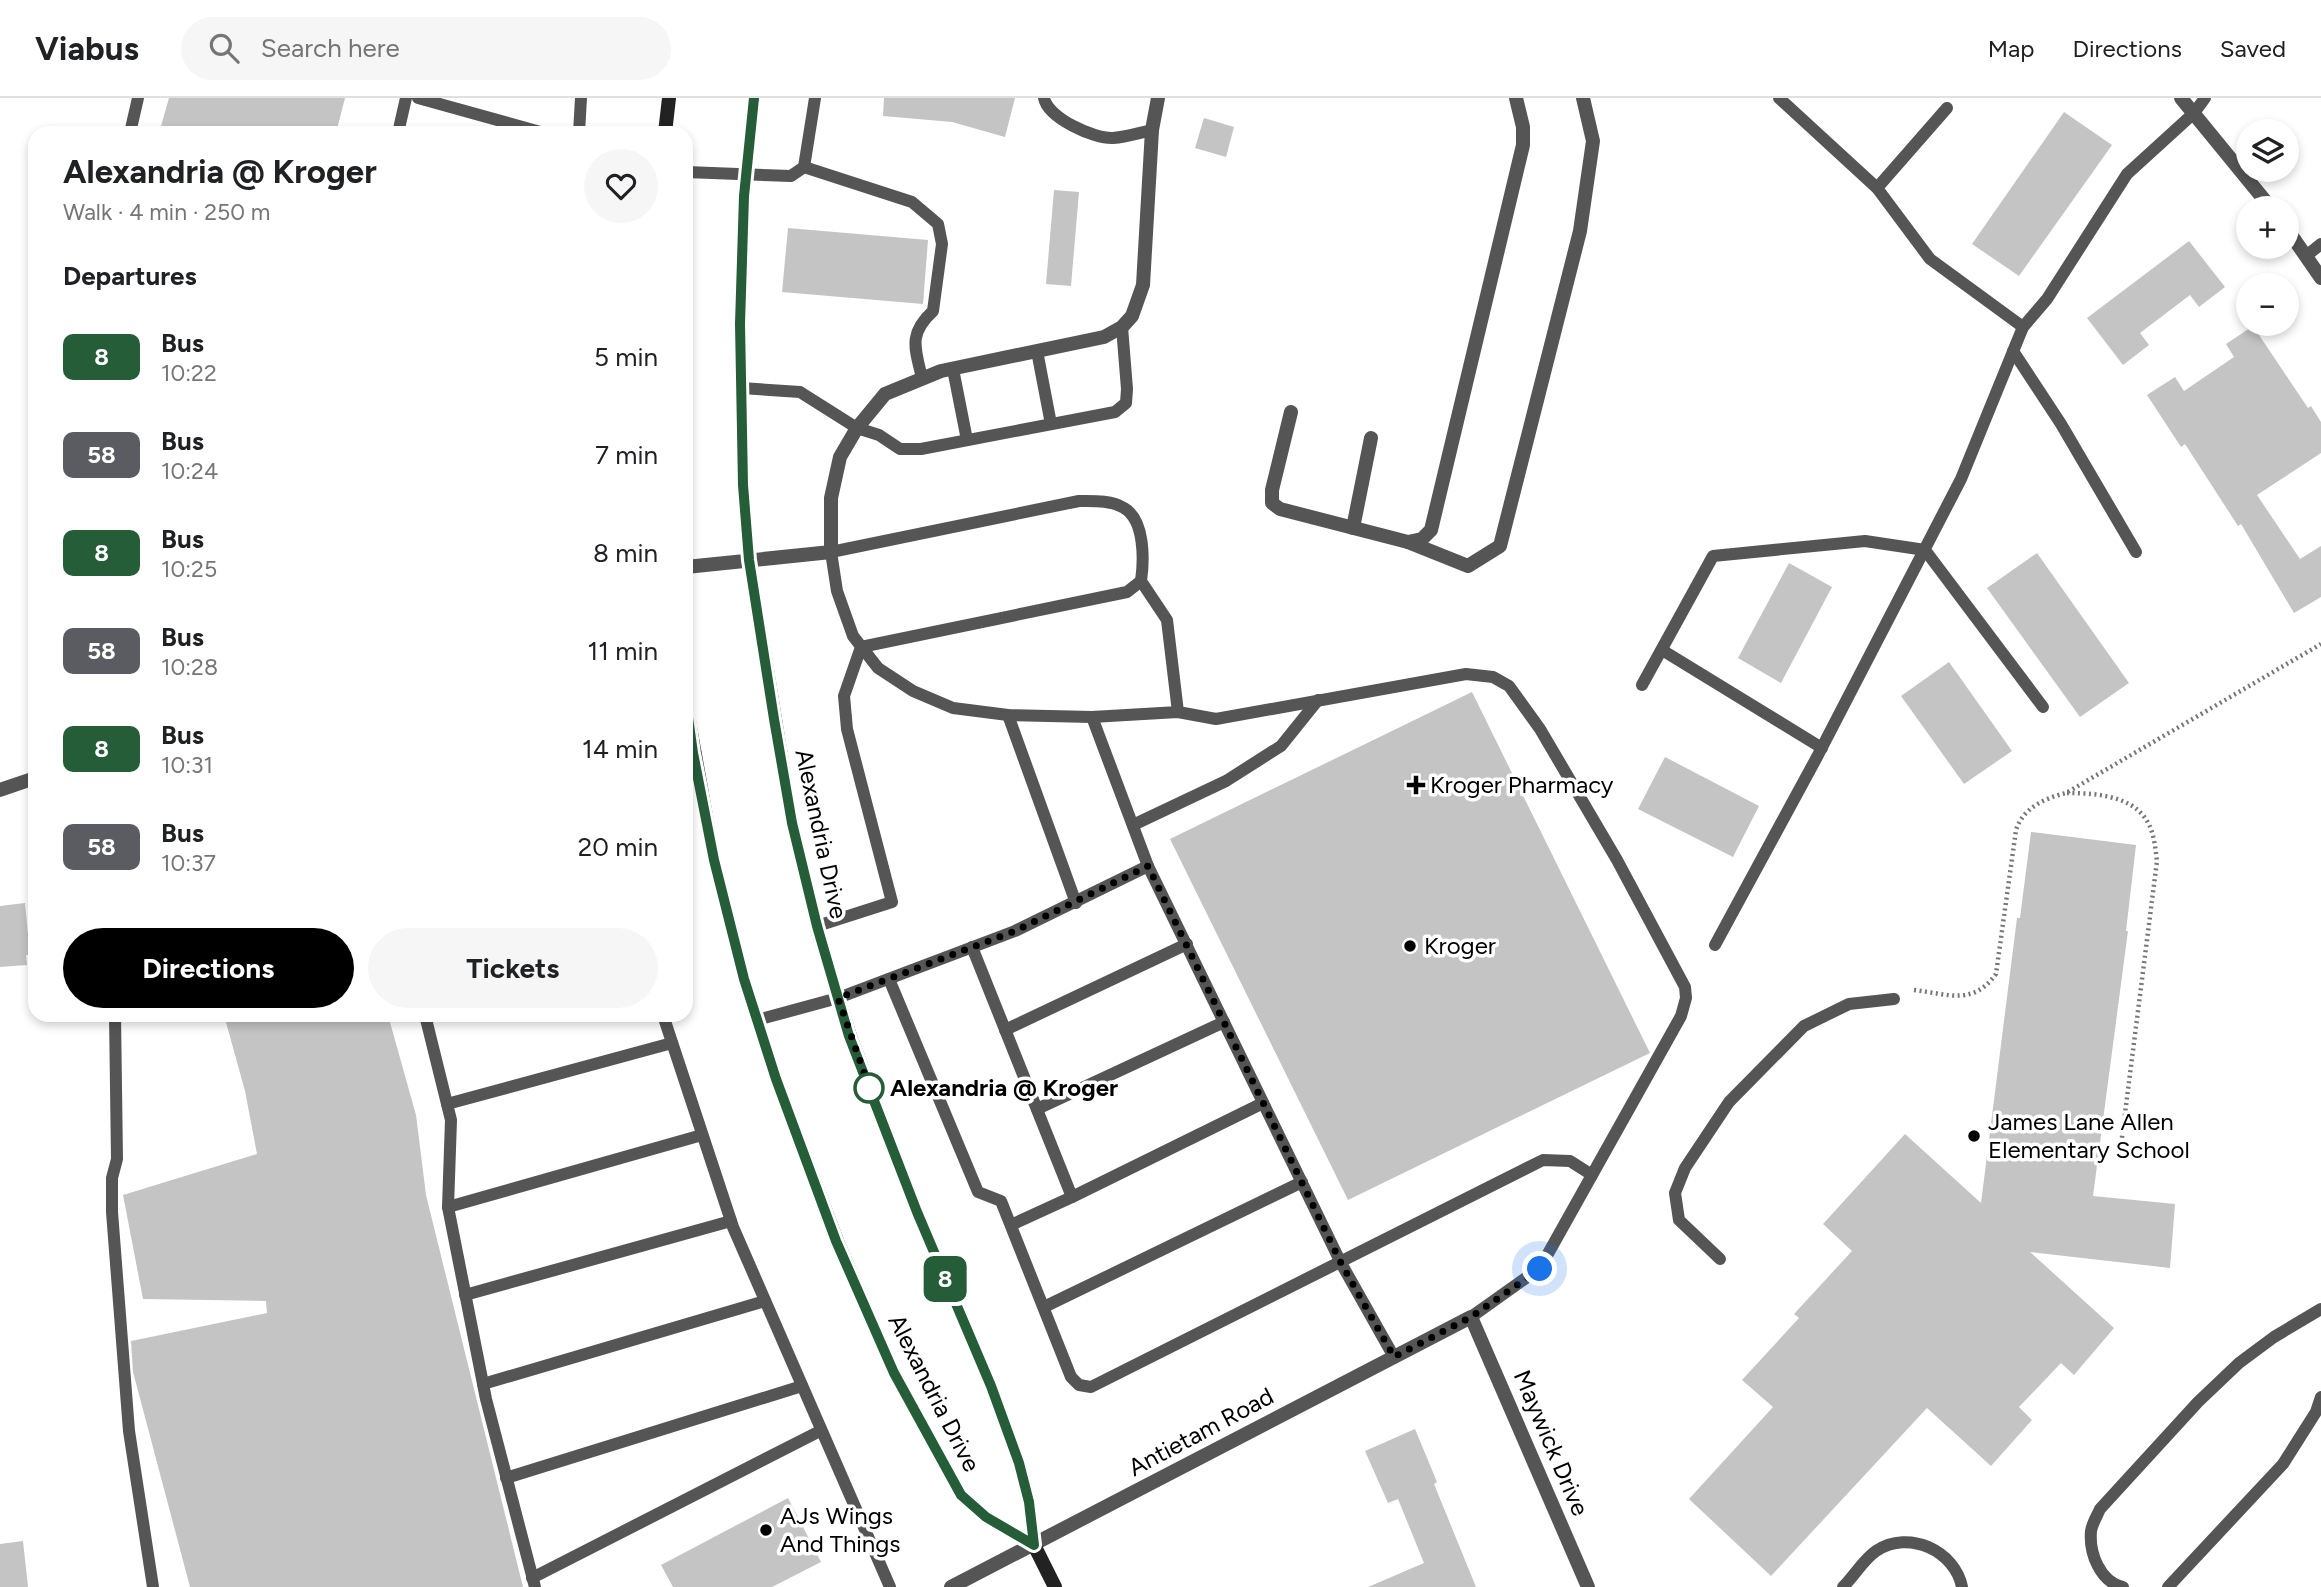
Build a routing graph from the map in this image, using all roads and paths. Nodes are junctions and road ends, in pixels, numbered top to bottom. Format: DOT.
graph roads {
  1 [pos="138,98"];
  2 [pos="406,98"];
  3 [pos="418,98"];
  4 [pos="581,98"];
  5 [pos="668,98"];
  6 [pos="754,98"];
  7 [pos="815,98"];
  8 [pos="1044,98"];
  9 [pos="1158,98"];
  10 [pos="1516,98"];
  11 [pos="1583,98"];
  12 [pos="1779,98"];
  13 [pos="2181,98"];
  14 [pos="2205,98"];
  15 [pos="1947,108"];
  16 [pos="2194,113"];
  17 [pos="132,126"];
  18 [pos="400,126"];
  19 [pos="519,126"];
  20 [pos="579,126"];
  21 [pos="666,126"];
  22 [pos="1152,130"];
  23 [pos="804,167"];
  24 [pos="693,172"];
  25 [pos="746,175"];
  26 [pos="1877,188"];
  27 [pos="2261,196"];
  28 [pos="2321,244"];
  29 [pos="2299,247"];
  30 [pos="2306,257"];
  31 [pos="2321,278"];
  32 [pos="1122,327"];
  33 [pos="2023,327"];
  34 [pos="1037,351"];
  35 [pos="2013,351"];
  36 [pos="953,369"];
  37 [pos="922,378"];
  38 [pos="741,388"];
  39 [pos="1291,412"];
  40 [pos="1051,424"];
  41 [pos="857,428"];
  42 [pos="1371,438"];
  43 [pos="967,440"];
  44 [pos="1353,528"];
  45 [pos="1408,542"];
  46 [pos="1925,550"];
  47 [pos="831,552"];
  48 [pos="2136,552"];
  49 [pos="749,560"];
  50 [pos="693,566"];
  51 [pos="1142,581"];
  52 [pos="2321,644"];
  53 [pos="861,647"];
  54 [pos="1661,650"];
  55 [pos="1642,685"];
  56 [pos="1318,700"];
  57 [pos="2043,707"];
  58 [pos="1178,712"];
  59 [pos="1008,715"];
  60 [pos="1092,717"];
  61 [pos="1822,748"];
  62 [pos="693,753"];
  63 [pos="28,780"];
  64 [pos="0,790"];
  65 [pos="2066,793"];
  66 [pos="1133,825"];
  67 [pos="1148,866"];
  68 [pos="1076,903"];
  69 [pos="817,926"];
  70 [pos="1186,944"];
  71 [pos="1715,945"];
  72 [pos="972,947"];
  73 [pos="889,979"];
  74 [pos="838,998"];
  75 [pos="1894,999"];
  76 [pos="757,1020"];
  77 [pos="115,1022"];
  78 [pos="427,1022"];
  79 [pos="666,1022"];
  80 [pos="1224,1023"];
  81 [pos="1005,1030"];
  82 [pos="673,1043"];
  83 [pos="1263,1103"];
  84 [pos="447,1104"];
  85 [pos="1037,1109"];
  86 [pos="702,1135"];
  87 [pos="2188,1153"];
  88 [pos="1592,1175"];
  89 [pos="1303,1182"];
  90 [pos="1072,1197"];
  91 [pos="448,1207"];
  92 [pos="731,1221"];
  93 [pos="1011,1225"];
  94 [pos="1720,1259"];
  95 [pos="1341,1263"];
  96 [pos="465,1295"];
  97 [pos="765,1301"];
  98 [pos="1044,1307"];
  99 [pos="2321,1309"];
  100 [pos="1471,1317"];
  101 [pos="1394,1357"];
  102 [pos="483,1384"];
  103 [pos="802,1386"];
  104 [pos="2321,1397"];
  105 [pos="820,1431"];
  106 [pos="506,1478"];
  107 [pos="1034,1545"];
  108 [pos="533,1583"];
  109 [pos="153,1587"];
  110 [pos="890,1587"];
  111 [pos="951,1587"];
  112 [pos="1055,1587"];
  113 [pos="1588,1587"];
  114 [pos="1843,1587"];
  115 [pos="1962,1587"];
  116 [pos="2123,1587"];
  117 [pos="2168,1587"];
  1 -- 17 [label="lane"];
  2 -- 18 [label="lane"];
  3 -- 19 [label="lane"];
  4 -- 20 [label="lane"];
  5 -- 21 [label="main road"];
  6 -- 25 [label="main road, Alexandria Drive"];
  7 -- 23 [label="lane"];
  8 -- 22 [label="lane"];
  9 -- 22 [label="street"];
  10 -- 45 [label="street"];
  11 -- 45 [label="street"];
  12 -- 26 [label="lane"];
  13 -- 16 [label="street"];
  14 -- 16 [label="lane"];
  15 -- 26 [label="lane"];
  16 -- 27 [label="street"];
  16 -- 33 [label="lane"];
  22 -- 32 [label="street"];
  23 -- 25 [label="lane"];
  23 -- 37 [label="lane"];
  24 -- 25 [label="lane"];
  25 -- 38 [label="main road, Alexandria Drive"];
  26 -- 33 [label="lane"];
  28 -- 30 [label="lane"];
  29 -- 30 [label="street"];
  30 -- 31 [label="street"];
  32 -- 34 [label="street"];
  32 -- 40 [label="lane"];
  33 -- 35 [label="lane"];
  34 -- 36 [label="street"];
  34 -- 40 [label="lane"];
  35 -- 46 [label="lane"];
  35 -- 48 [label="lane"];
  36 -- 37 [label="street"];
  36 -- 43 [label="lane"];
  37 -- 41 [label="street"];
  38 -- 41 [label="lane"];
  38 -- 49 [label="main road, Alexandria Drive"];
  39 -- 44 [label="street"];
  40 -- 43 [label="lane"];
  41 -- 43 [label="lane"];
  41 -- 47 [label="street"];
  42 -- 44 [label="street"];
  44 -- 45 [label="street"];
  46 -- 54 [label="lane"];
  46 -- 57 [label="lane"];
  46 -- 61 [label="lane"];
  47 -- 49 [label="street"];
  47 -- 51 [label="lane"];
  47 -- 53 [label="lane"];
  49 -- 50 [label="street"];
  49 -- 69 [label="main road, Alexandria Drive"];
  51 -- 53 [label="lane"];
  51 -- 58 [label="lane"];
  52 -- 65 [label="path"];
  53 -- 59 [label="lane"];
  53 -- 69 [label="lane"];
  54 -- 55 [label="lane"];
  54 -- 61 [label="lane"];
  56 -- 58 [label="lane"];
  56 -- 66 [label="lane"];
  56 -- 88 [label="lane"];
  58 -- 60 [label="lane"];
  59 -- 60 [label="lane"];
  59 -- 68 [label="lane"];
  60 -- 66 [label="lane"];
  61 -- 71 [label="lane"];
  62 -- 76 [label="main road, Alexandria Drive"];
  63 -- 64 [label="street"];
  65 -- 75 [label="path"];
  65 -- 87 [label="path"];
  66 -- 67 [label="lane"];
  67 -- 68 [label="lane"];
  67 -- 70 [label="lane"];
  68 -- 72 [label="lane"];
  69 -- 74 [label="main road, Alexandria Drive"];
  70 -- 80 [label="lane"];
  70 -- 81 [label="lane"];
  72 -- 73 [label="lane"];
  72 -- 81 [label="lane"];
  73 -- 74 [label="lane"];
  73 -- 93 [label="lane"];
  74 -- 76 [label="lane"];
  74 -- 107 [label="main road, Alexandria Drive"];
  75 -- 94 [label="lane"];
  76 -- 107 [label="main road, Alexandria Drive"];
  77 -- 109 [label="lane"];
  78 -- 84 [label="lane"];
  79 -- 82 [label="lane"];
  80 -- 83 [label="lane"];
  80 -- 85 [label="lane"];
  81 -- 85 [label="lane"];
  82 -- 84 [label="lane"];
  82 -- 86 [label="lane"];
  83 -- 89 [label="lane"];
  83 -- 90 [label="lane"];
  84 -- 91 [label="lane"];
  85 -- 90 [label="lane"];
  86 -- 91 [label="lane"];
  86 -- 92 [label="lane"];
  88 -- 95 [label="lane"];
  88 -- 100 [label="lane"];
  89 -- 95 [label="lane"];
  89 -- 98 [label="lane"];
  90 -- 93 [label="lane"];
  91 -- 96 [label="lane"];
  92 -- 96 [label="lane"];
  92 -- 97 [label="lane"];
  93 -- 98 [label="lane"];
  95 -- 98 [label="lane"];
  95 -- 101 [label="lane"];
  96 -- 102 [label="lane"];
  97 -- 102 [label="lane"];
  97 -- 103 [label="lane"];
  99 -- 116 [label="lane"];
  100 -- 101 [label="street, Antietam Road"];
  100 -- 113 [label="street, Maywick Drive"];
  101 -- 107 [label="street, Antietam Road"];
  102 -- 106 [label="lane"];
  103 -- 105 [label="lane"];
  103 -- 106 [label="lane"];
  104 -- 117 [label="lane"];
  105 -- 108 [label="lane"];
  105 -- 110 [label="lane"];
  106 -- 108 [label="lane"];
  107 -- 111 [label="street, Antietam Road"];
  107 -- 112 [label="main road, Alexandria Drive"];
  114 -- 115 [label="lane"];
}
